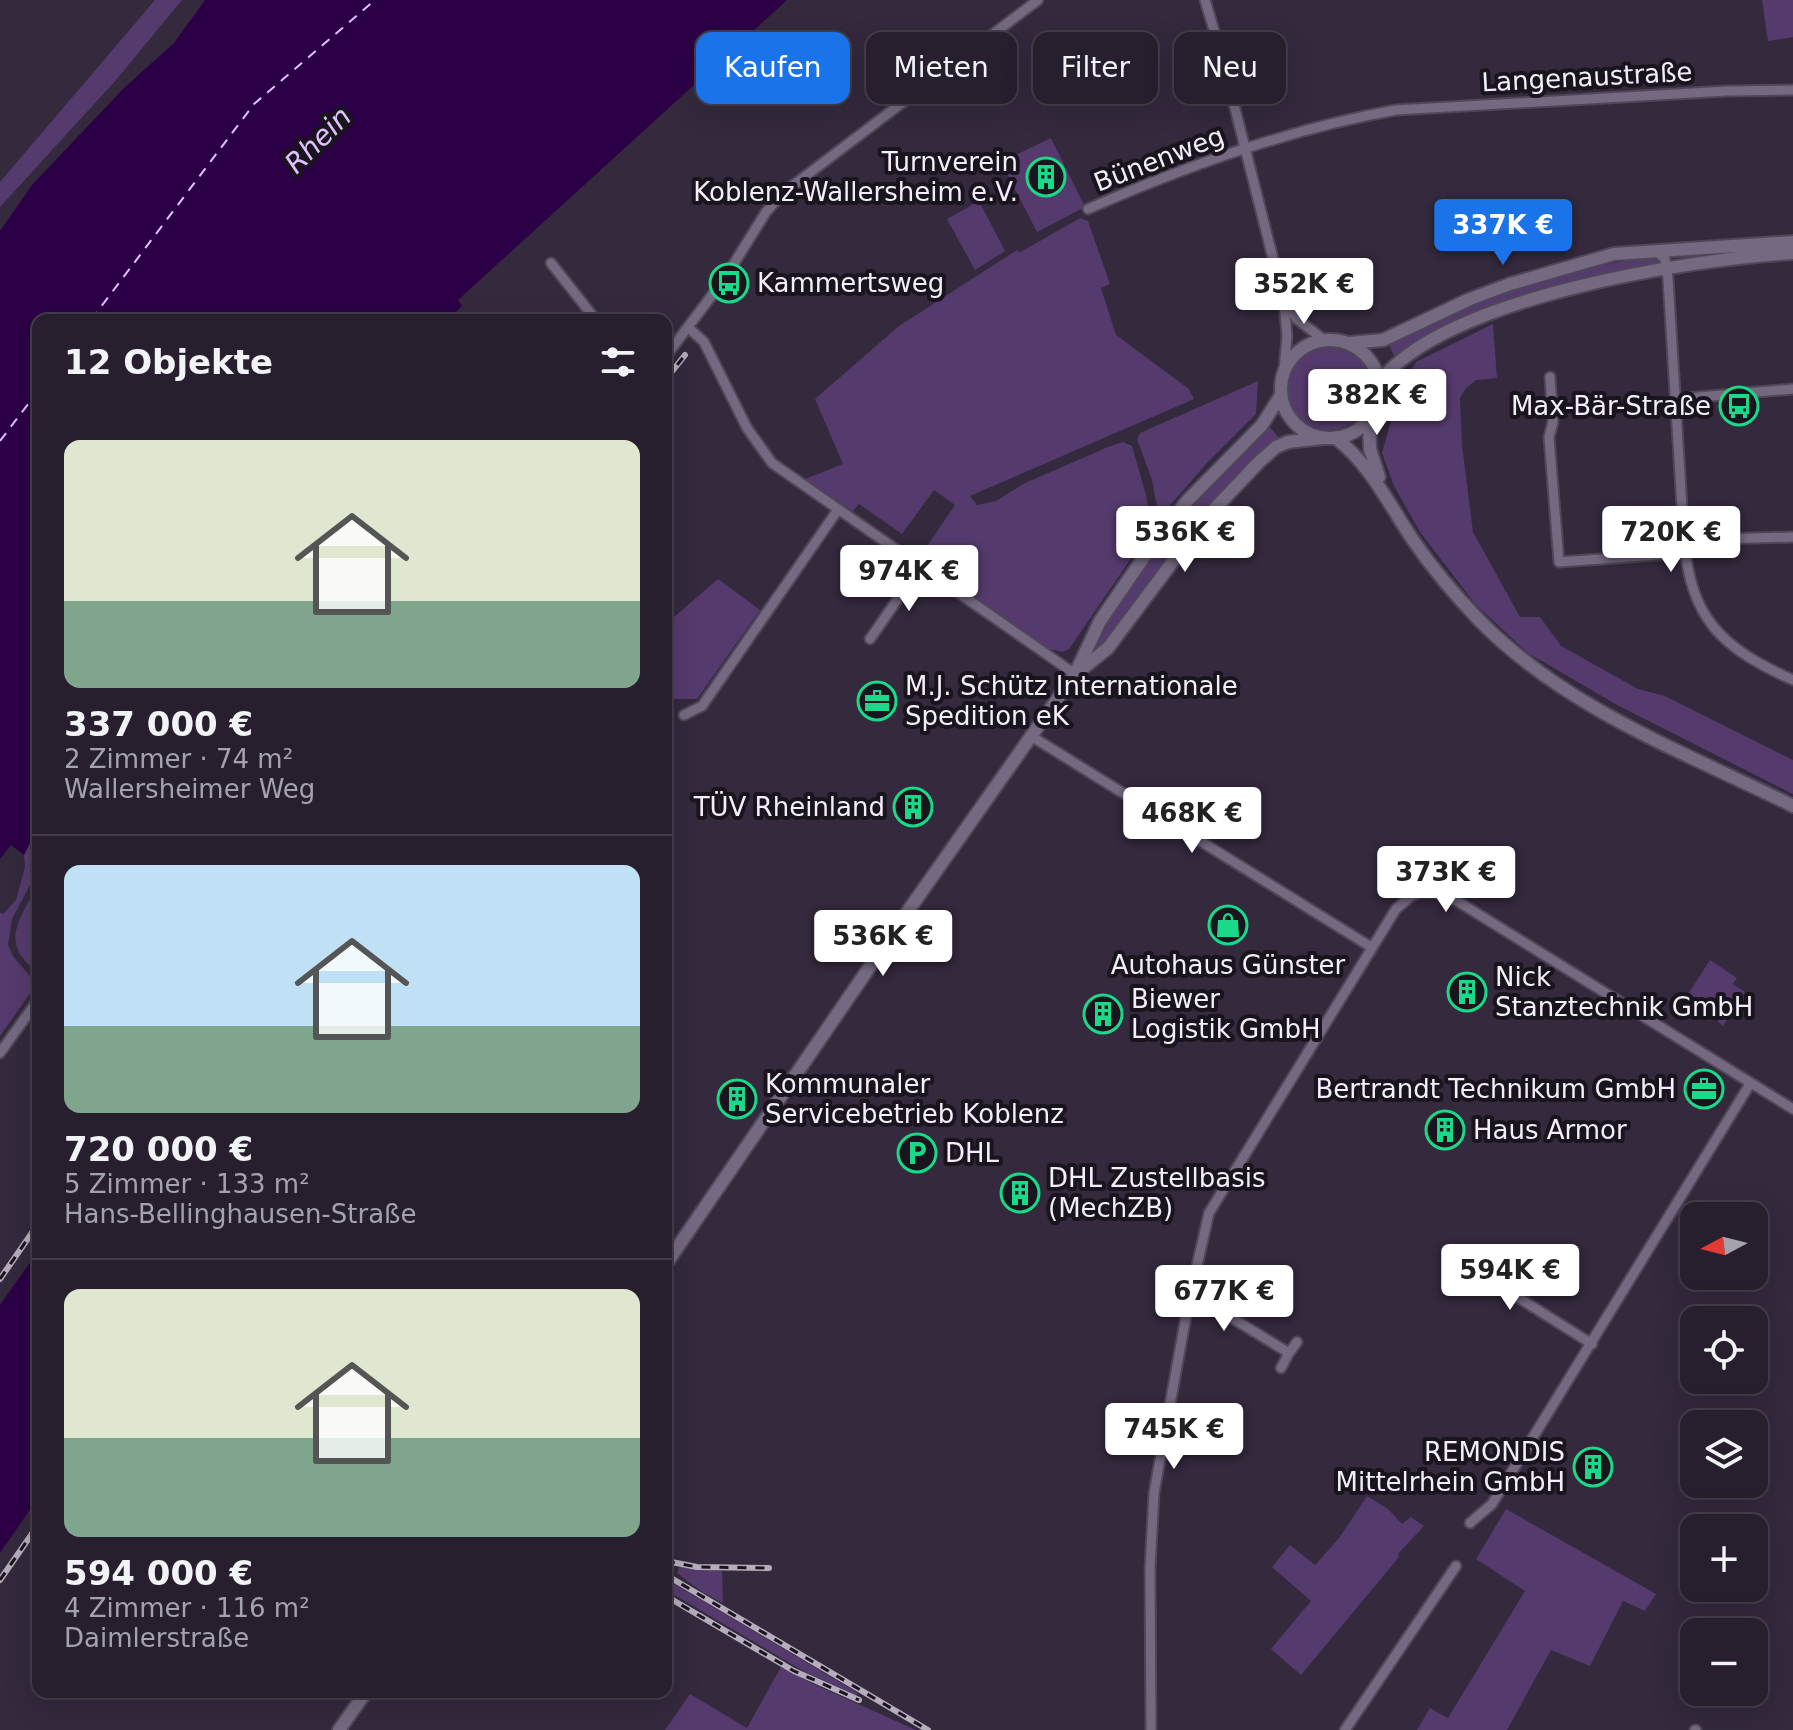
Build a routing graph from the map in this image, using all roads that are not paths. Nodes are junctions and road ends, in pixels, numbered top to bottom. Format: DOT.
graph roads {
  1 [pos="1038,0"];
  2 [pos="1205,0"];
  3 [pos="1793,90"];
  4 [pos="1245,150"];
  5 [pos="1088,209"];
  6 [pos="1793,242"];
  7 [pos="1656,251"];
  8 [pos="1793,253"];
  9 [pos="551,263"];
  10 [pos="1666,267"];
  11 [pos="1284,302"];
  12 [pos="591,314"];
  13 [pos="689,328"];
  14 [pos="1324,340"];
  15 [pos="1349,343"];
  16 [pos="672,349"];
  17 [pos="1284,370"];
  18 [pos="1550,377"];
  19 [pos="1379,383"];
  20 [pos="1793,389"];
  21 [pos="1281,395"];
  22 [pos="1675,399"];
  23 [pos="1369,419"];
  24 [pos="1329,438"];
  25 [pos="1384,492"];
  26 [pos="837,511"];
  27 [pos="1793,537"];
  28 [pos="1684,540"];
  29 [pos="1685,553"];
  30 [pos="920,567"];
  31 [pos="870,639"];
  32 [pos="1075,674"];
  33 [pos="1793,680"];
  34 [pos="684,715"];
  35 [pos="1031,736"];
  36 [pos="1793,806"];
  37 [pos="1371,947"];
  38 [pos="32,1008"];
  39 [pos="0,1053"];
  40 [pos="1750,1084"];
  41 [pos="1793,1109"];
  42 [pos="672,1255"];
  43 [pos="1486,1261"];
  44 [pos="1191,1293"];
  45 [pos="1297,1342"];
  46 [pos="1592,1344"];
  47 [pos="1289,1353"];
  48 [pos="1281,1368"];
  49 [pos="1470,1523"];
  50 [pos="1456,1566"];
  51 [pos="362,1698"];
  52 [pos="339,1730"];
  53 [pos="1151,1730"];
  54 [pos="1345,1730"];
  1 -- 13 [label="street"];
  2 -- 4 [label="street"];
  3 -- 4 [label="street, Langenaustraße"];
  4 -- 5 [label="street, Bünenweg"];
  4 -- 11 [label="street"];
  6 -- 7 [label="main road"];
  7 -- 10 [label="street"];
  7 -- 15 [label="main road"];
  8 -- 10 [label="main road"];
  9 -- 12 [label="street"];
  10 -- 19 [label="main road"];
  10 -- 22 [label="street"];
  11 -- 14 [label="street"];
  11 -- 17 [label="street"];
  13 -- 16 [label="street"];
  13 -- 26 [label="street"];
  14 -- 15 [label="main road"];
  14 -- 17 [label="main road"];
  15 -- 19 [label="main road"];
  17 -- 21 [label="main road"];
  18 -- 29 [label="street"];
  19 -- 23 [label="main road"];
  20 -- 22 [label="street"];
  21 -- 24 [label="main road"];
  21 -- 32 [label="main road"];
  22 -- 28 [label="street"];
  23 -- 24 [label="main road"];
  23 -- 25 [label="main road"];
  24 -- 25 [label="main road"];
  24 -- 32 [label="main road"];
  25 -- 36 [label="main road"];
  26 -- 30 [label="street"];
  26 -- 34 [label="street"];
  27 -- 28 [label="street"];
  28 -- 29 [label="street"];
  29 -- 33 [label="street"];
  30 -- 31 [label="street"];
  30 -- 32 [label="street"];
  32 -- 35 [label="main road"];
  35 -- 37 [label="street"];
  35 -- 42 [label="main road"];
  37 -- 40 [label="street"];
  37 -- 44 [label="street"];
  38 -- 39 [label="street"];
  40 -- 41 [label="street"];
  40 -- 46 [label="street"];
  43 -- 46 [label="street"];
  44 -- 47 [label="street"];
  44 -- 53 [label="street"];
  45 -- 47 [label="street"];
  46 -- 49 [label="street"];
  47 -- 48 [label="street"];
  50 -- 54 [label="street"];
  51 -- 52 [label="main road"];
}
